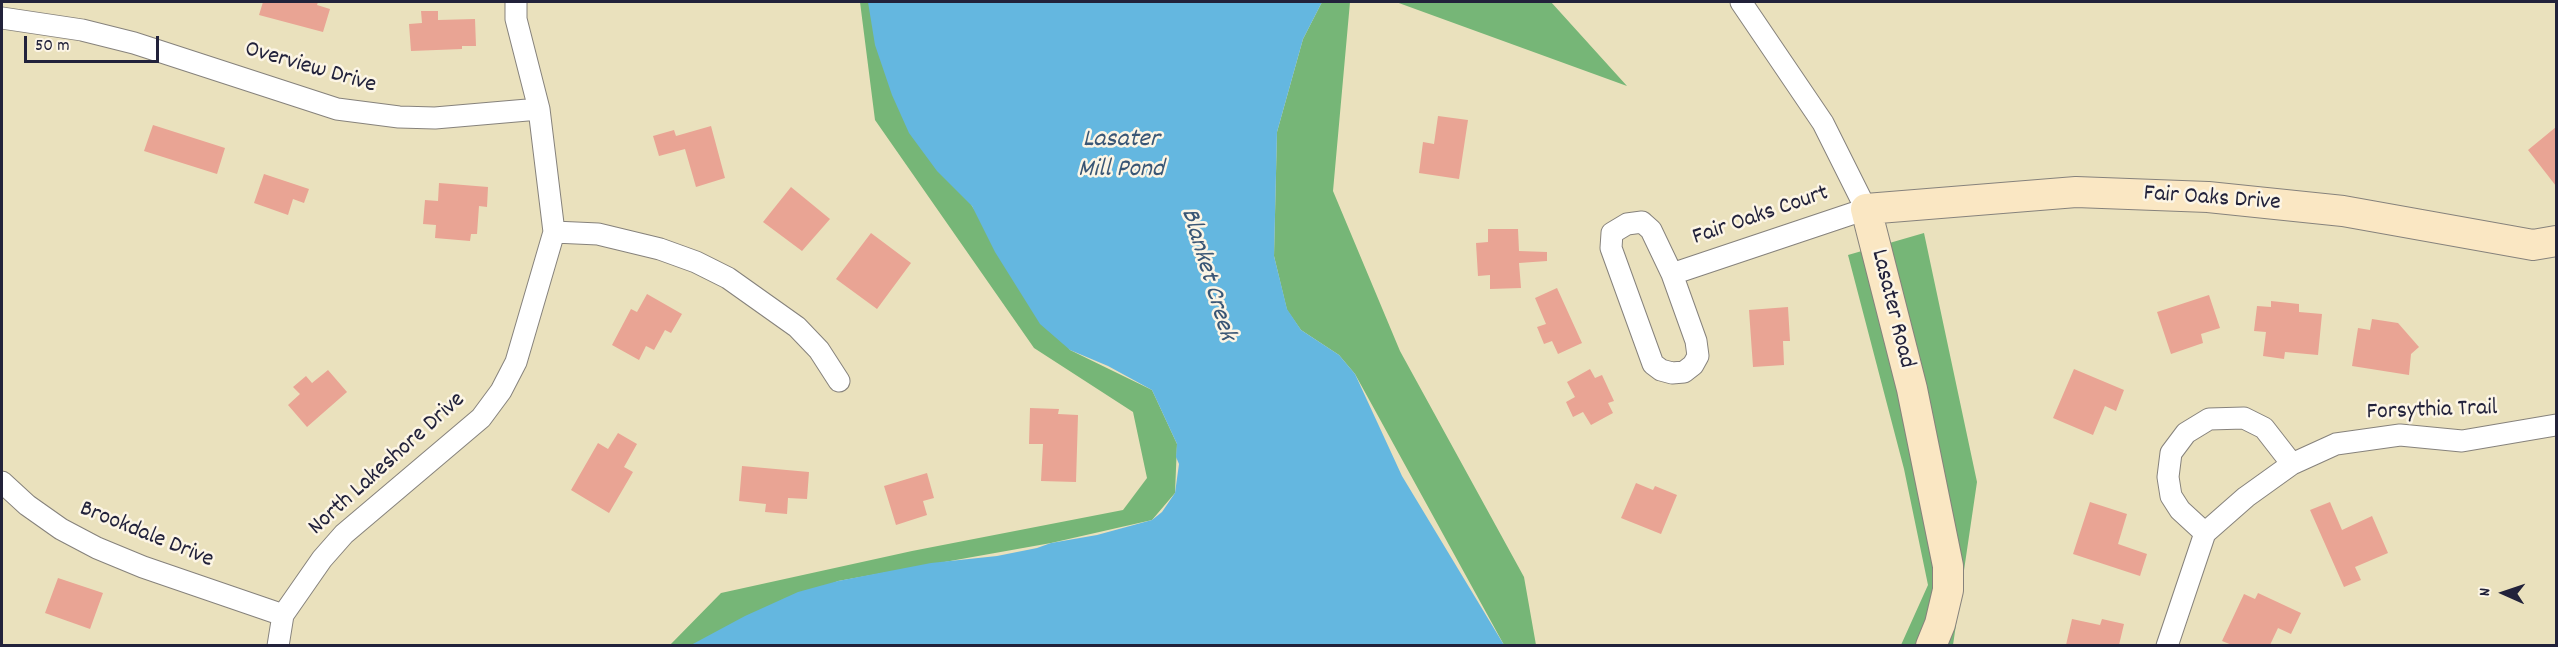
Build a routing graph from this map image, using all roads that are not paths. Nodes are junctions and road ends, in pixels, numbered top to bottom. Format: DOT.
graph roads {
  1 [pos="516,2"];
  2 [pos="1741,2"];
  3 [pos="2,18"];
  4 [pos="539,110"];
  5 [pos="1866,209"];
  6 [pos="554,232"];
  7 [pos="2556,241"];
  8 [pos="1672,274"];
  9 [pos="838,381"];
  10 [pos="2556,425"];
  11 [pos="2292,464"];
  12 [pos="2,482"];
  13 [pos="2205,533"];
  14 [pos="283,615"];
  15 [pos="278,645"];
  16 [pos="1931,645"];
  17 [pos="2167,645"];
  1 -- 4 [label="street, North Lakeshore Drive"];
  2 -- 5 [label="street, Lasater Road"];
  3 -- 4 [label="street, Overview Drive"];
  4 -- 6 [label="street, North Lakeshore Drive"];
  5 -- 7 [label="street, Fair Oaks Drive"];
  5 -- 8 [label="street, Fair Oaks Court"];
  5 -- 16 [label="street, Lasater Road"];
  6 -- 9 [label="street"];
  6 -- 14 [label="street, North Lakeshore Drive"];
  8 -- 8 [label="street"];
  10 -- 11 [label="street, Forsythia Trail"];
  11 -- 13 [label="street, Forsythia Trail"];
  11 -- 13 [label="street"];
  12 -- 14 [label="street, Brookdale Drive"];
  13 -- 17 [label="street, Forsythia Trail"];
  14 -- 15 [label="street, North Lakeshore Drive"];
}
